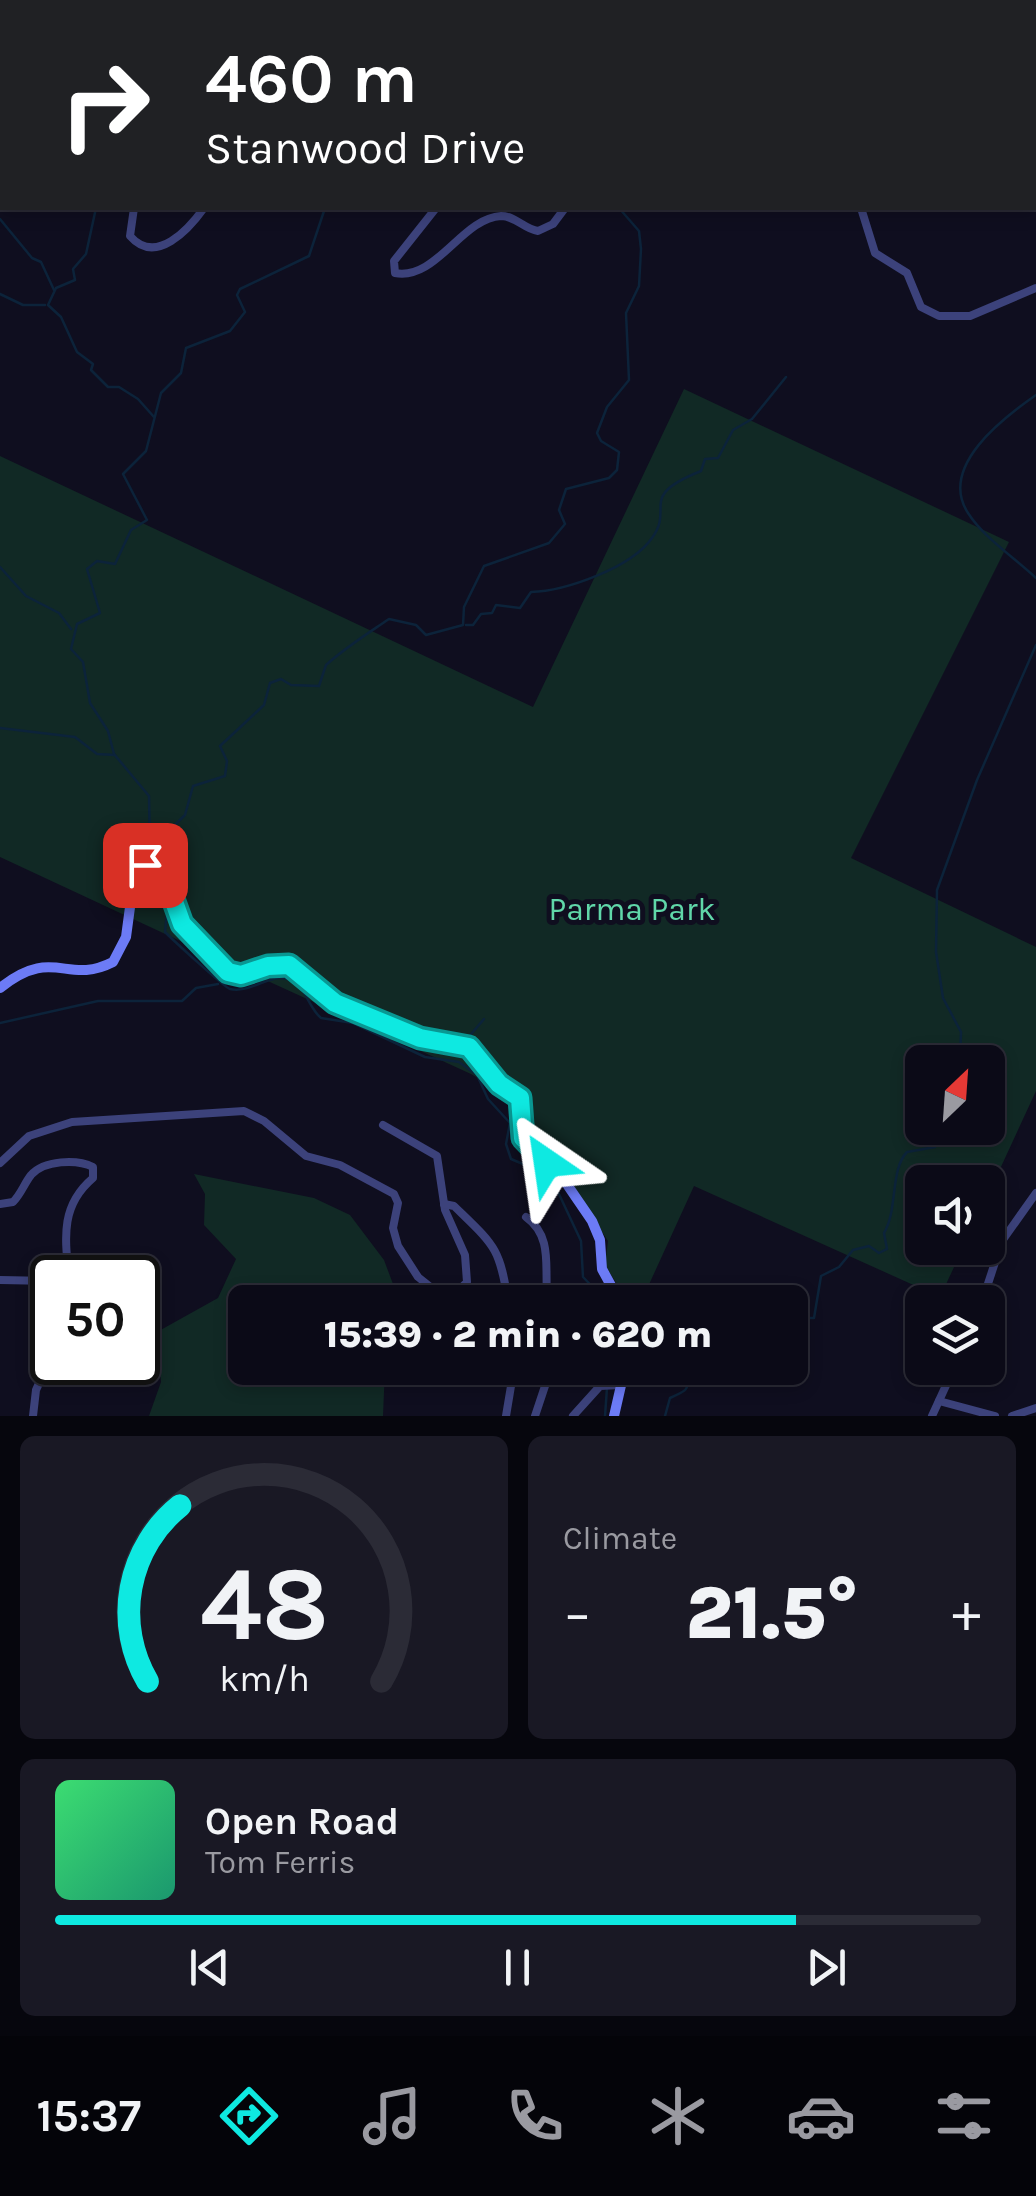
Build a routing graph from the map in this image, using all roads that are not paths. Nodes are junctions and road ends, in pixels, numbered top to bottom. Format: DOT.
graph roads {
  1 [pos="134,210"];
  2 [pos="202,210"];
  3 [pos="434,210"];
  4 [pos="564,210"];
  5 [pos="862,210"];
  6 [pos="1036,288"];
  7 [pos="0,988"];
  8 [pos="383,1125"];
  9 [pos="0,1163"];
  10 [pos="1036,1194"];
  11 [pos="0,1204"];
  12 [pos="444,1204"];
  13 [pos="526,1216"];
  14 [pos="69,1255"];
  15 [pos="0,1280"];
  16 [pos="30,1281"];
  17 [pos="428,1285"];
  18 [pos="464,1285"];
  19 [pos="506,1285"];
  20 [pos="547,1285"];
  21 [pos="611,1285"];
  22 [pos="988,1285"];
  23 [pos="38,1385"];
  24 [pos="511,1385"];
  25 [pos="544,1385"];
  26 [pos="620,1385"];
  27 [pos="946,1385"];
  28 [pos="939,1401"];
  29 [pos="1036,1408"];
  30 [pos="33,1416"];
  31 [pos="506,1416"];
  32 [pos="534,1416"];
  33 [pos="573,1416"];
  34 [pos="614,1416"];
  35 [pos="932,1416"];
  36 [pos="995,1416"];
  37 [pos="1012,1416"];
  1 -- 2 [label="street"];
  3 -- 4 [label="street"];
  5 -- 6 [label="street"];
  7 -- 21 [label="main road"];
  8 -- 12 [label="street"];
  9 -- 17 [label="street"];
  10 -- 22 [label="street"];
  11 -- 14 [label="street"];
  12 -- 18 [label="street"];
  12 -- 19 [label="street"];
  13 -- 20 [label="street"];
  15 -- 16 [label="street"];
  23 -- 30 [label="street"];
  24 -- 31 [label="street"];
  25 -- 32 [label="street"];
  26 -- 33 [label="street"];
  26 -- 34 [label="main road"];
  27 -- 28 [label="street"];
  28 -- 35 [label="street"];
  28 -- 36 [label="street"];
  29 -- 37 [label="street"];
}
